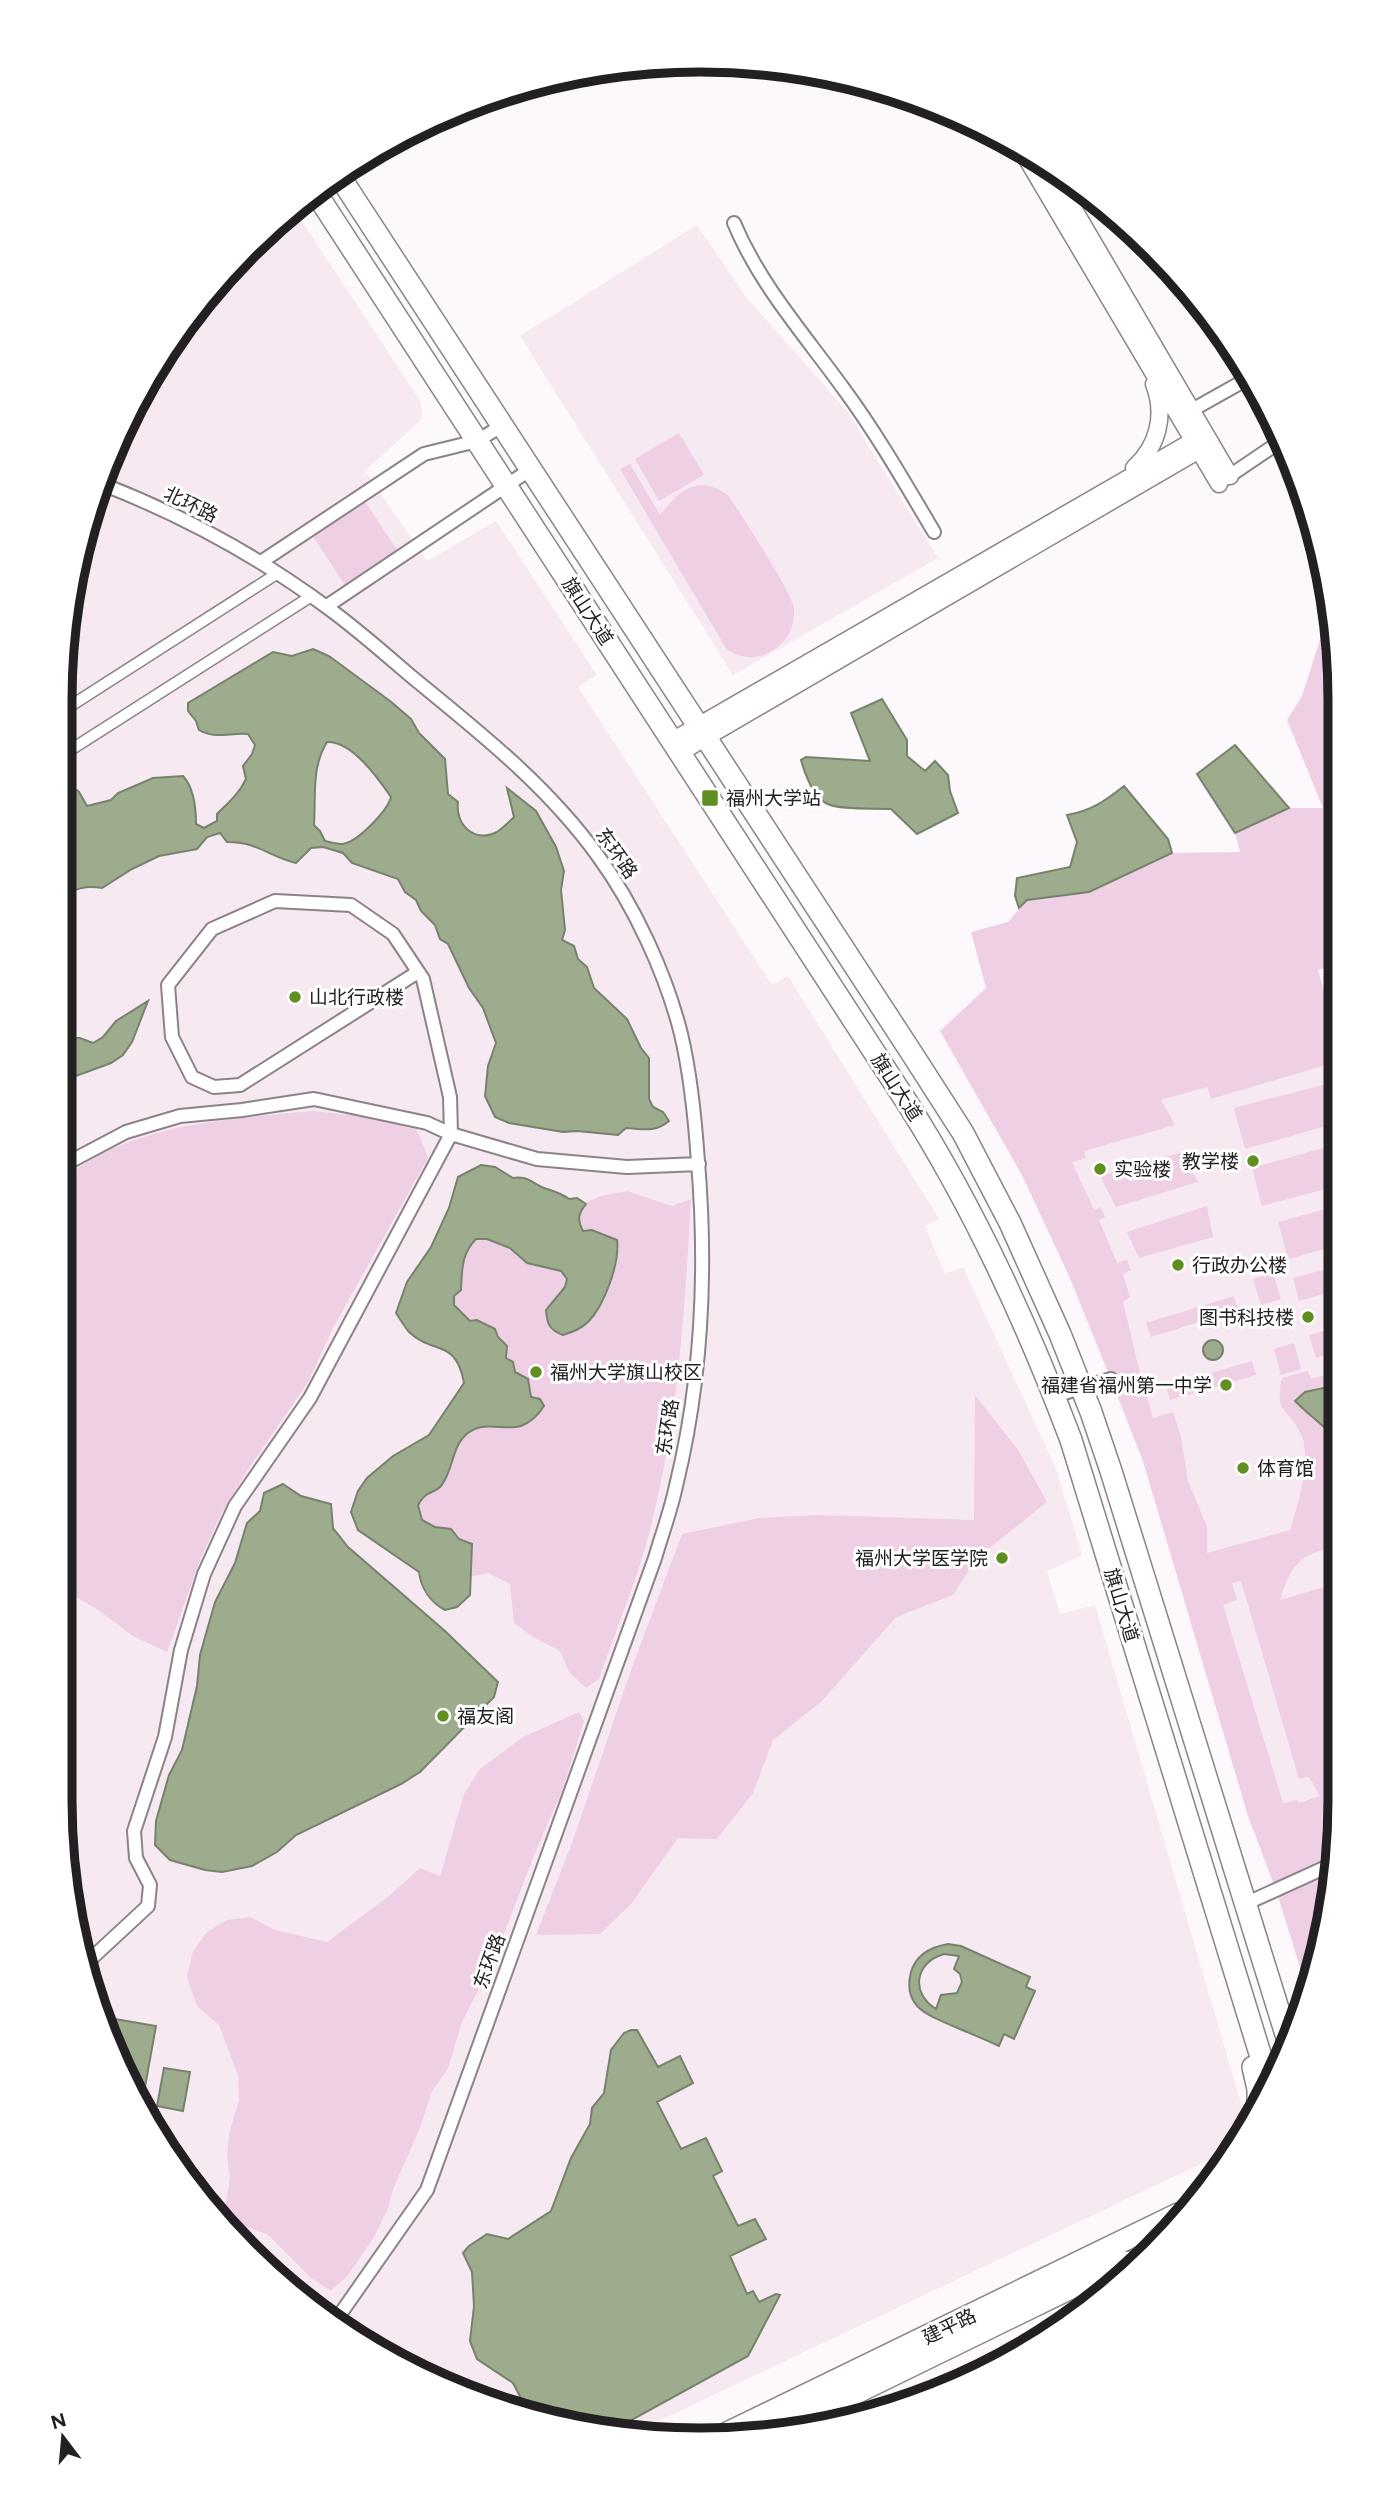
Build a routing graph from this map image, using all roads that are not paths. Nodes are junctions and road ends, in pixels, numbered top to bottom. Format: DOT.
graph roads {
  1 [pos="1041,173"];
  2 [pos="344,183"];
  3 [pos="1060,186"];
  4 [pos="321,200"];
  5 [pos="734,223"];
  6 [pos="1139,349"];
  7 [pos="1242,382"];
  8 [pos="1192,410"];
  9 [pos="502,425"];
  10 [pos="477,440"];
  11 [pos="1202,442"];
  12 [pos="1274,447"];
  13 [pos="531,468"];
  14 [pos="1225,480"];
  15 [pos="506,485"];
  16 [pos="1116,485"];
  17 [pos="109,488"];
  18 [pos="934,532"];
  19 [pos="261,562"];
  20 [pos="278,573"];
  21 [pos="310,597"];
  22 [pos="327,607"];
  23 [pos="72,705"];
  24 [pos="701,732"];
  25 [pos="676,747"];
  26 [pos="72,749"];
  27 [pos="418,972"];
  28 [pos="451,1134"];
  29 [pos="72,1161"];
  30 [pos="699,1164"];
  31 [pos="1111,1378"];
  32 [pos="1082,1388"];
  33 [pos="1054,1396"];
  34 [pos="1324,1868"];
  35 [pos="1245,1904"];
  36 [pos="1228,1949"];
  37 [pos="92,1958"];
  38 [pos="1284,2029"];
  39 [pos="1266,2072"];
  40 [pos="1258,2088"];
  41 [pos="1167,2219"];
  42 [pos="1125,2262"];
  43 [pos="1121,2266"];
  44 [pos="1108,2270"];
  45 [pos="340,2314"];
  46 [pos="801,2420"];
  47 [pos="740,2427"];
  1 -- 6 [label="street"];
  2 -- 9 [label="main road, 旗山大道"];
  3 -- 8 [label="street"];
  4 -- 10 [label="main road, 旗山大道"];
  5 -- 18 [label="street"];
  6 -- 11 [label="street"];
  6 -- 16 [label="street"];
  7 -- 8 [label="street"];
  8 -- 11 [label="street"];
  9 -- 10 [label="street"];
  9 -- 13 [label="main road, 旗山大道"];
  10 -- 15 [label="main road, 旗山大道"];
  10 -- 19 [label="street"];
  11 -- 14 [label="street"];
  11 -- 16 [label="street"];
  11 -- 24 [label="street"];
  12 -- 14 [label="street"];
  13 -- 15 [label="street"];
  13 -- 24 [label="main road, 旗山大道"];
  15 -- 22 [label="street"];
  15 -- 25 [label="main road, 旗山大道"];
  16 -- 24 [label="street"];
  17 -- 19 [label="street, 北环路"];
  19 -- 20 [label="street, 北环路"];
  20 -- 21 [label="street, 东环路"];
  20 -- 23 [label="street"];
  21 -- 22 [label="street, 东环路"];
  21 -- 26 [label="street"];
  22 -- 30 [label="street, 东环路"];
  24 -- 25 [label="street"];
  24 -- 32 [label="main road, 旗山大道"];
  25 -- 33 [label="main road, 旗山大道"];
  27 -- 27 [label="street"];
  27 -- 28 [label="street"];
  28 -- 29 [label="street"];
  28 -- 30 [label="street"];
  28 -- 37 [label="street"];
  30 -- 45 [label="street, 东环路"];
  31 -- 32 [label="street"];
  32 -- 33 [label="street"];
  32 -- 35 [label="main road, 旗山大道"];
  33 -- 36 [label="main road, 旗山大道"];
  34 -- 35 [label="street"];
  35 -- 38 [label="main road, 旗山大道"];
  36 -- 39 [label="main road, 旗山大道"];
  36 -- 40 [label="main road"];
  41 -- 47 [label="main road, 建平路"];
  42 -- 44 [label="main road, 建平路"];
  43 -- 44 [label="main road"];
  44 -- 46 [label="main road, 建平路"];
}
